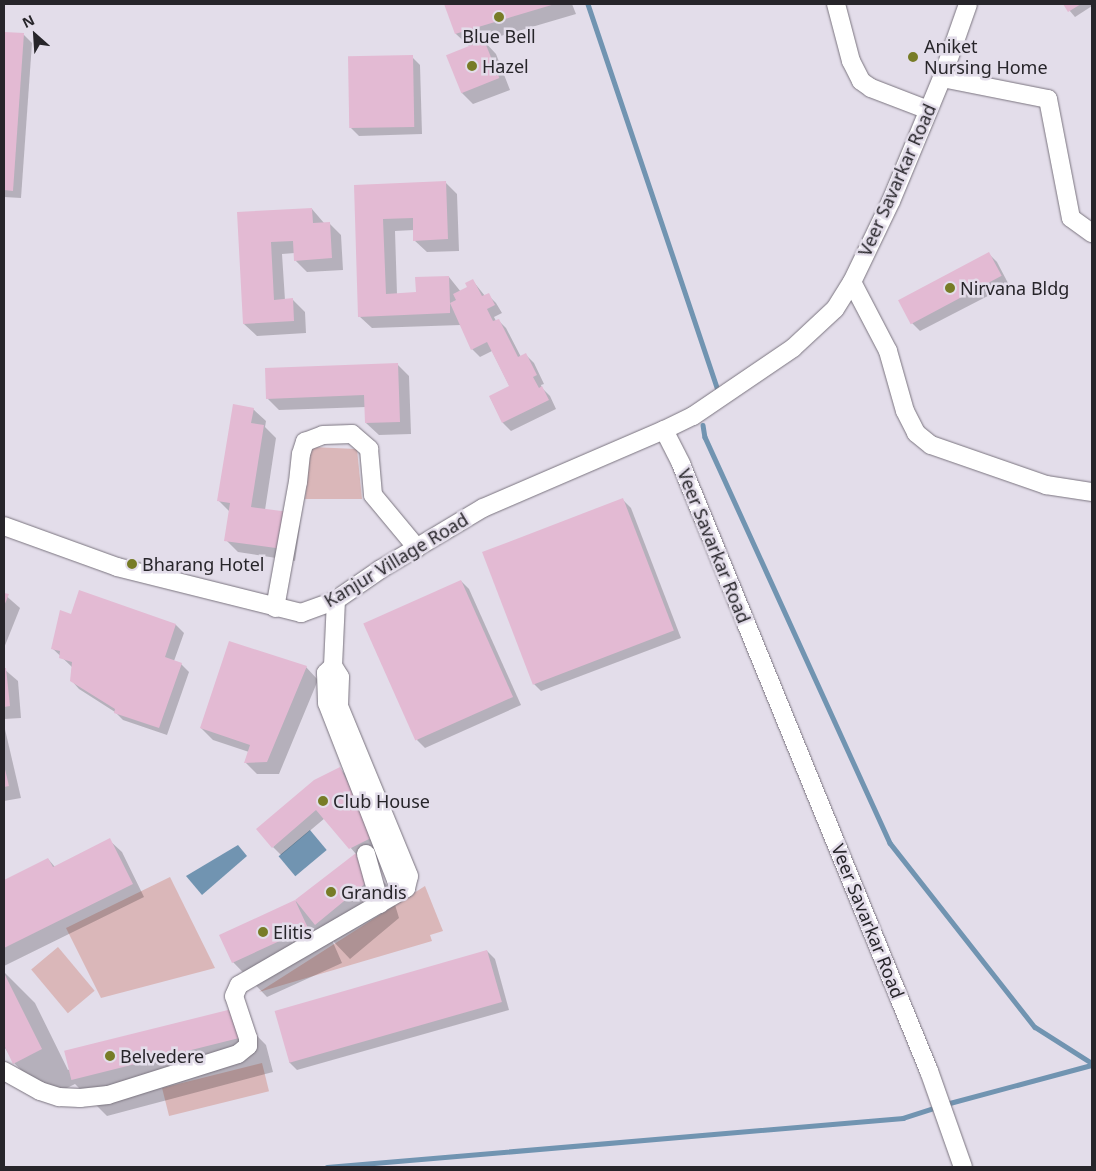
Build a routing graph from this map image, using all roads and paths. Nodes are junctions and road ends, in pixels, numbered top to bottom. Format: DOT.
graph roads {
  1 [pos="836,4"];
  2 [pos="968,4"];
  3 [pos="942,78"];
  4 [pos="928,110"];
  5 [pos="1092,233"];
  6 [pos="852,282"];
  7 [pos="667,435"];
  8 [pos="1092,492"];
  9 [pos="4,526"];
  10 [pos="417,548"];
  11 [pos="336,600"];
  12 [pos="275,608"];
  13 [pos="366,854"];
  14 [pos="380,904"];
  15 [pos="4,1071"];
  16 [pos="963,1167"];
  1 -- 4 [label="street"];
  2 -- 3 [label="street, Veer Savarkar Road"];
  3 -- 4 [label="street, Veer Savarkar Road"];
  3 -- 5 [label="street"];
  4 -- 6 [label="street, Veer Savarkar Road"];
  6 -- 7 [label="street, Veer Savarkar Road"];
  6 -- 8 [label="street"];
  7 -- 10 [label="street, Kanjur Village Road"];
  7 -- 16 [label="street, Veer Savarkar Road"];
  9 -- 12 [label="street, Kanjur Village Road"];
  10 -- 11 [label="street, Kanjur Village Road"];
  10 -- 12 [label="street"];
  11 -- 12 [label="street, Kanjur Village Road"];
  11 -- 14 [label="street"];
  13 -- 14 [label="street"];
  14 -- 15 [label="street"];
}
